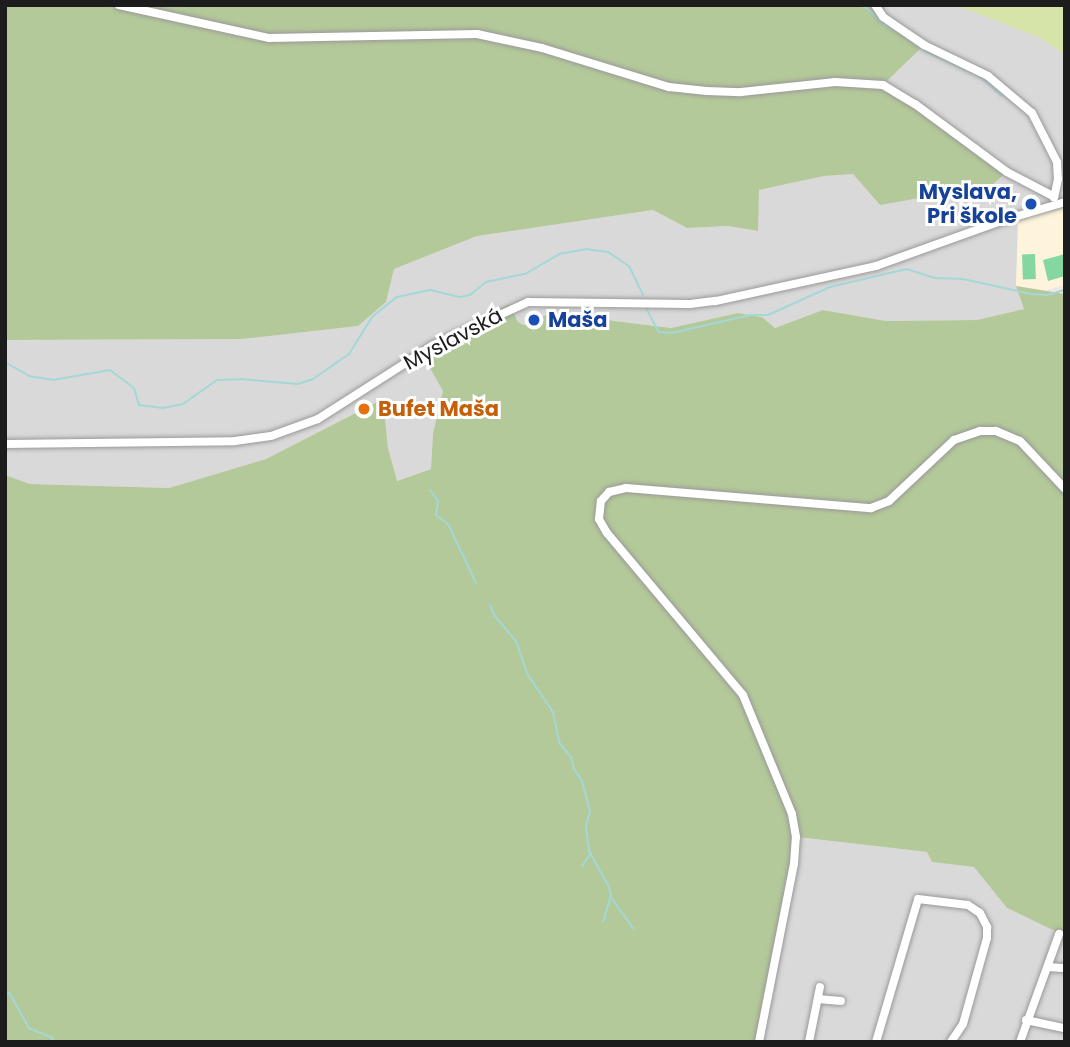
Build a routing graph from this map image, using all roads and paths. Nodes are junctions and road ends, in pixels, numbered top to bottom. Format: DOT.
graph roads {
  1 [pos="119,5"];
  2 [pos="875,5"];
  3 [pos="1054,200"];
  4 [pos="1065,202"];
  5 [pos="5,444"];
  6 [pos="1065,488"];
  7 [pos="1059,934"];
  8 [pos="1049,967"];
  9 [pos="1065,968"];
  10 [pos="820,987"];
  11 [pos="818,999"];
  12 [pos="841,1001"];
  13 [pos="1026,1020"];
  14 [pos="1065,1028"];
  15 [pos="759,1042"];
  16 [pos="808,1042"];
  17 [pos="876,1042"];
  18 [pos="951,1042"];
  19 [pos="1020,1042"];
  1 -- 3 [label="street"];
  2 -- 3 [label="street"];
  3 -- 4 [label="street, Myslavská"];
  3 -- 5 [label="street, Myslavská"];
  6 -- 15 [label="street"];
  7 -- 8 [label="street"];
  8 -- 9 [label="street"];
  8 -- 13 [label="street"];
  10 -- 11 [label="street"];
  11 -- 12 [label="street"];
  11 -- 16 [label="street"];
  13 -- 14 [label="street"];
  13 -- 19 [label="street"];
  17 -- 18 [label="street"];
}
